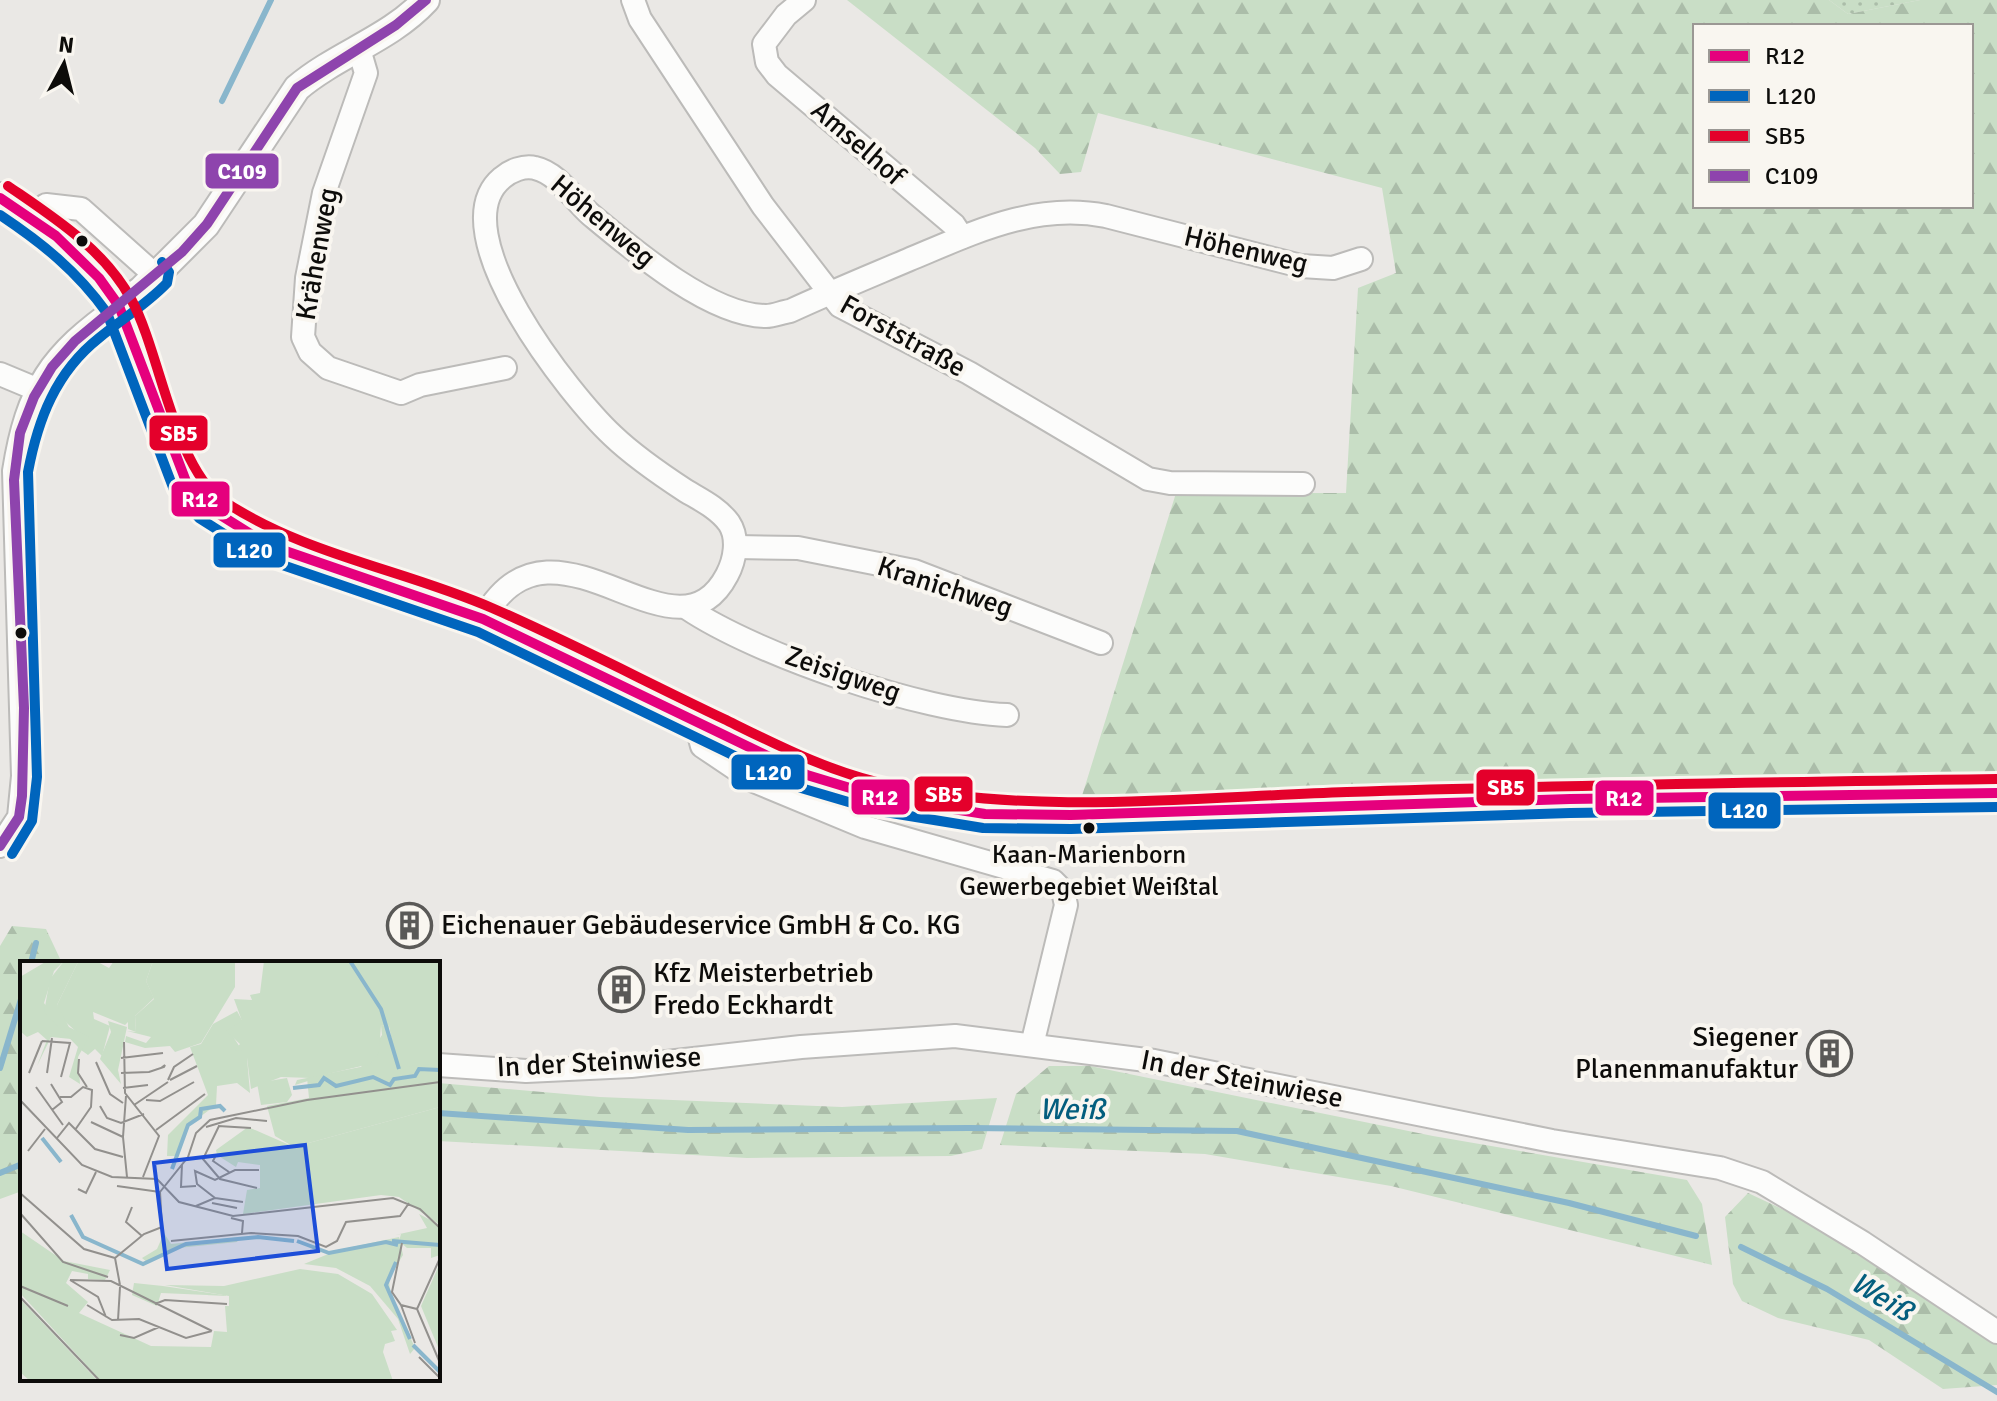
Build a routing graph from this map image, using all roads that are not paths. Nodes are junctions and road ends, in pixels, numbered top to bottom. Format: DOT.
graph roads {
  1 [pos="426,0"];
  2 [pos="633,0"];
  3 [pos="804,0"];
  4 [pos="359,49"];
  5 [pos="0,198"];
  6 [pos="31,216"];
  7 [pos="962,237"];
  8 [pos="1361,259"];
  9 [pos="155,275"];
  10 [pos="828,293"];
  11 [pos="119,306"];
  12 [pos="505,368"];
  13 [pos="0,374"];
  14 [pos="36,389"];
  15 [pos="1303,484"];
  16 [pos="736,547"];
  17 [pos="687,608"];
  18 [pos="483,619"];
  19 [pos="1101,643"];
  20 [pos="1007,715"];
  21 [pos="696,723"];
  22 [pos="1997,793"];
  23 [pos="0,846"];
  24 [pos="1032,1045"];
  25 [pos="440,1065"];
  26 [pos="1997,1332"];
  1 -- 4 [label="street"];
  2 -- 10 [label="street, Forststraße"];
  3 -- 7 [label="street, Amselhof"];
  4 -- 9 [label="street"];
  4 -- 12 [label="street, Krähenweg"];
  5 -- 6 [label="main road"];
  6 -- 9 [label="street"];
  6 -- 11 [label="main road"];
  7 -- 8 [label="street, Höhenweg"];
  7 -- 10 [label="street, Höhenweg"];
  9 -- 11 [label="street"];
  10 -- 15 [label="street, Forststraße"];
  10 -- 16 [label="street, Höhenweg"];
  11 -- 14 [label="street"];
  11 -- 18 [label="main road"];
  13 -- 14 [label="street"];
  14 -- 23 [label="street"];
  16 -- 17 [label="street"];
  16 -- 19 [label="street, Kranichweg"];
  17 -- 18 [label="street"];
  17 -- 20 [label="street, Zeisigweg"];
  18 -- 21 [label="main road"];
  21 -- 22 [label="main road"];
  21 -- 24 [label="street"];
  24 -- 25 [label="street, In der Steinwiese"];
  24 -- 26 [label="street, In der Steinwiese"];
}
